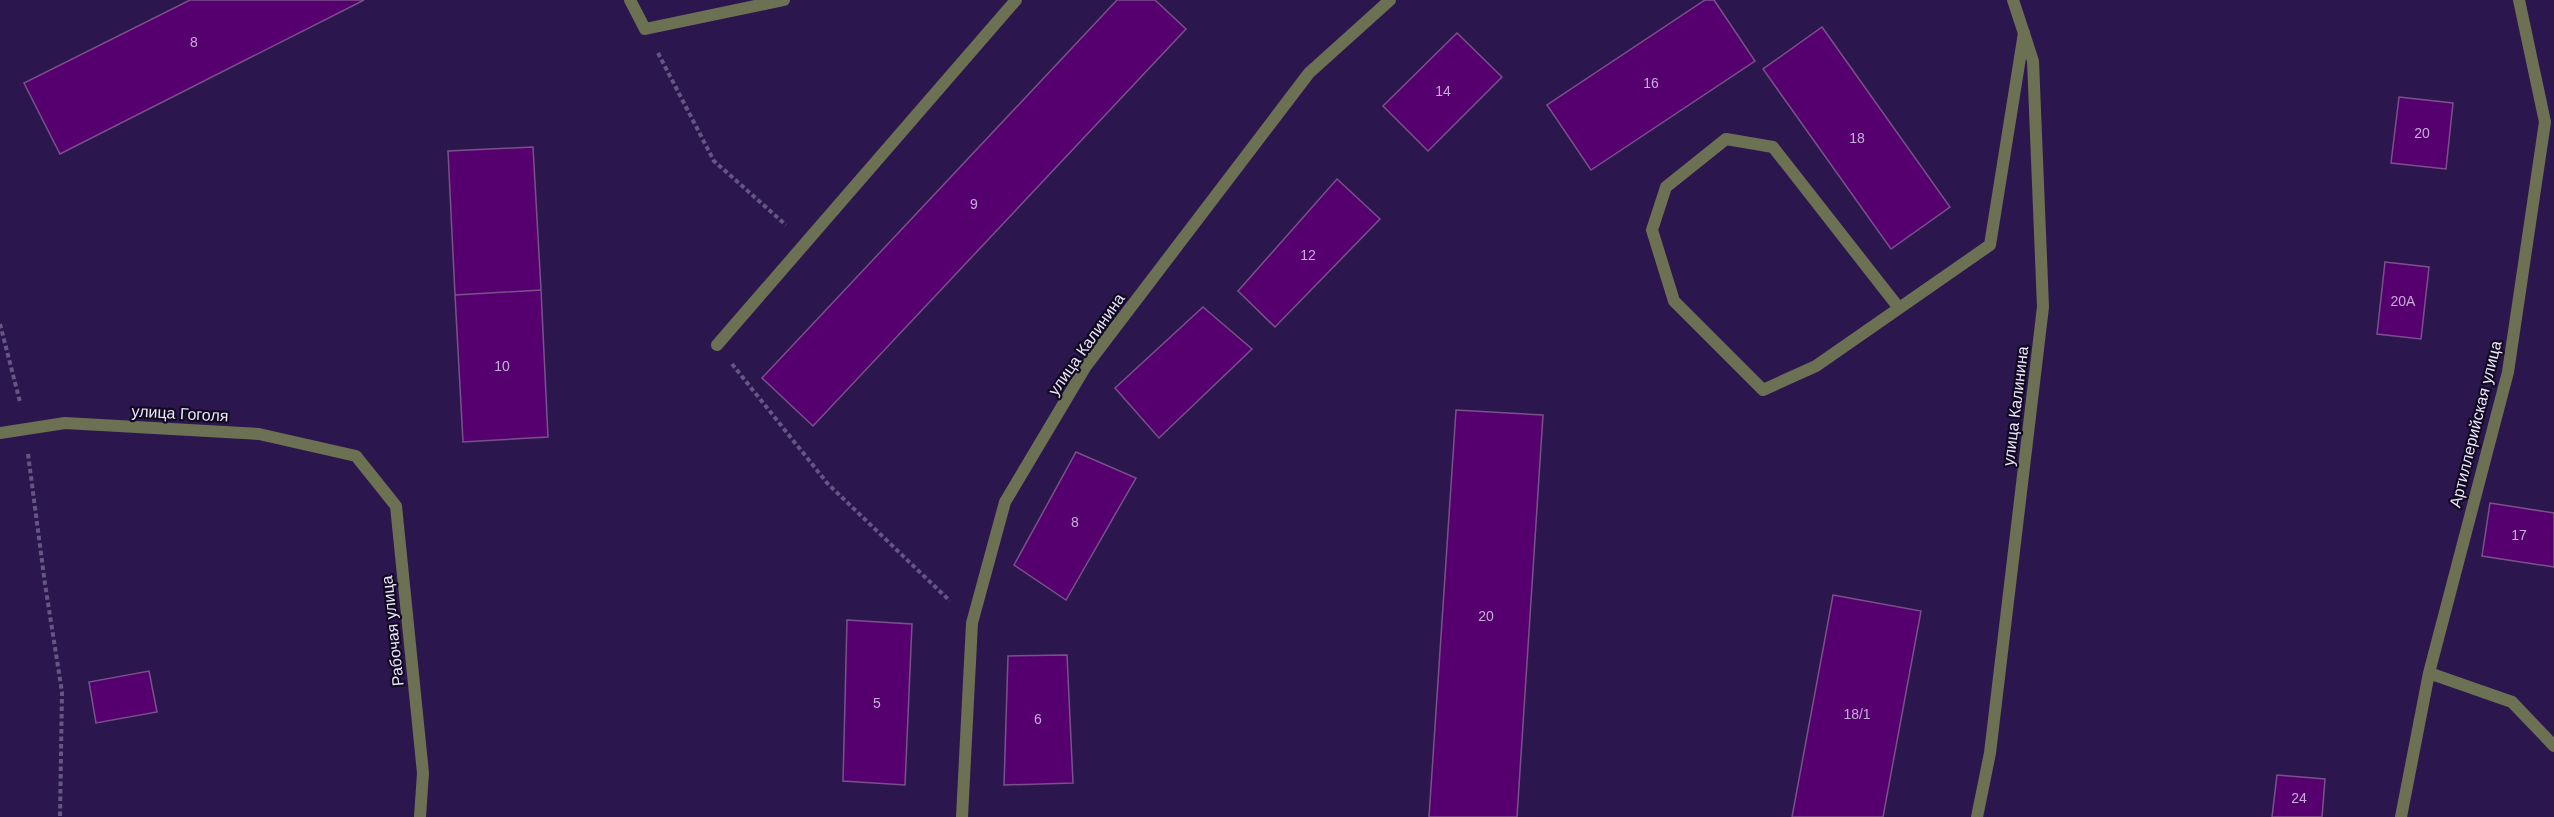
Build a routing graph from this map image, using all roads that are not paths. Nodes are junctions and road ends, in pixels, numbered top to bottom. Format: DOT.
graph roads {
  1 [pos="630,0"];
  2 [pos="784,0"];
  3 [pos="1016,0"];
  4 [pos="1390,0"];
  5 [pos="2013,0"];
  6 [pos="2519,0"];
  7 [pos="2024,33"];
  8 [pos="1899,308"];
  9 [pos="717,345"];
  10 [pos="0,433"];
  11 [pos="356,456"];
  12 [pos="2428,673"];
  13 [pos="2554,747"];
  14 [pos="420,817"];
  15 [pos="962,817"];
  16 [pos="1977,817"];
  17 [pos="2401,817"];
  1 -- 2 [label="street"];
  3 -- 9 [label="street"];
  4 -- 15 [label="street, улица Калинина"];
  5 -- 7 [label="street, улица Калинина"];
  6 -- 12 [label="street, Артиллерийская улица"];
  7 -- 8 [label="street"];
  7 -- 16 [label="street, улица Калинина"];
  8 -- 8 [label="street"];
  10 -- 11 [label="street, улица Гоголя"];
  11 -- 14 [label="street, Рабочая улица"];
  12 -- 13 [label="street"];
  12 -- 17 [label="street, Артиллерийская улица"];
}
